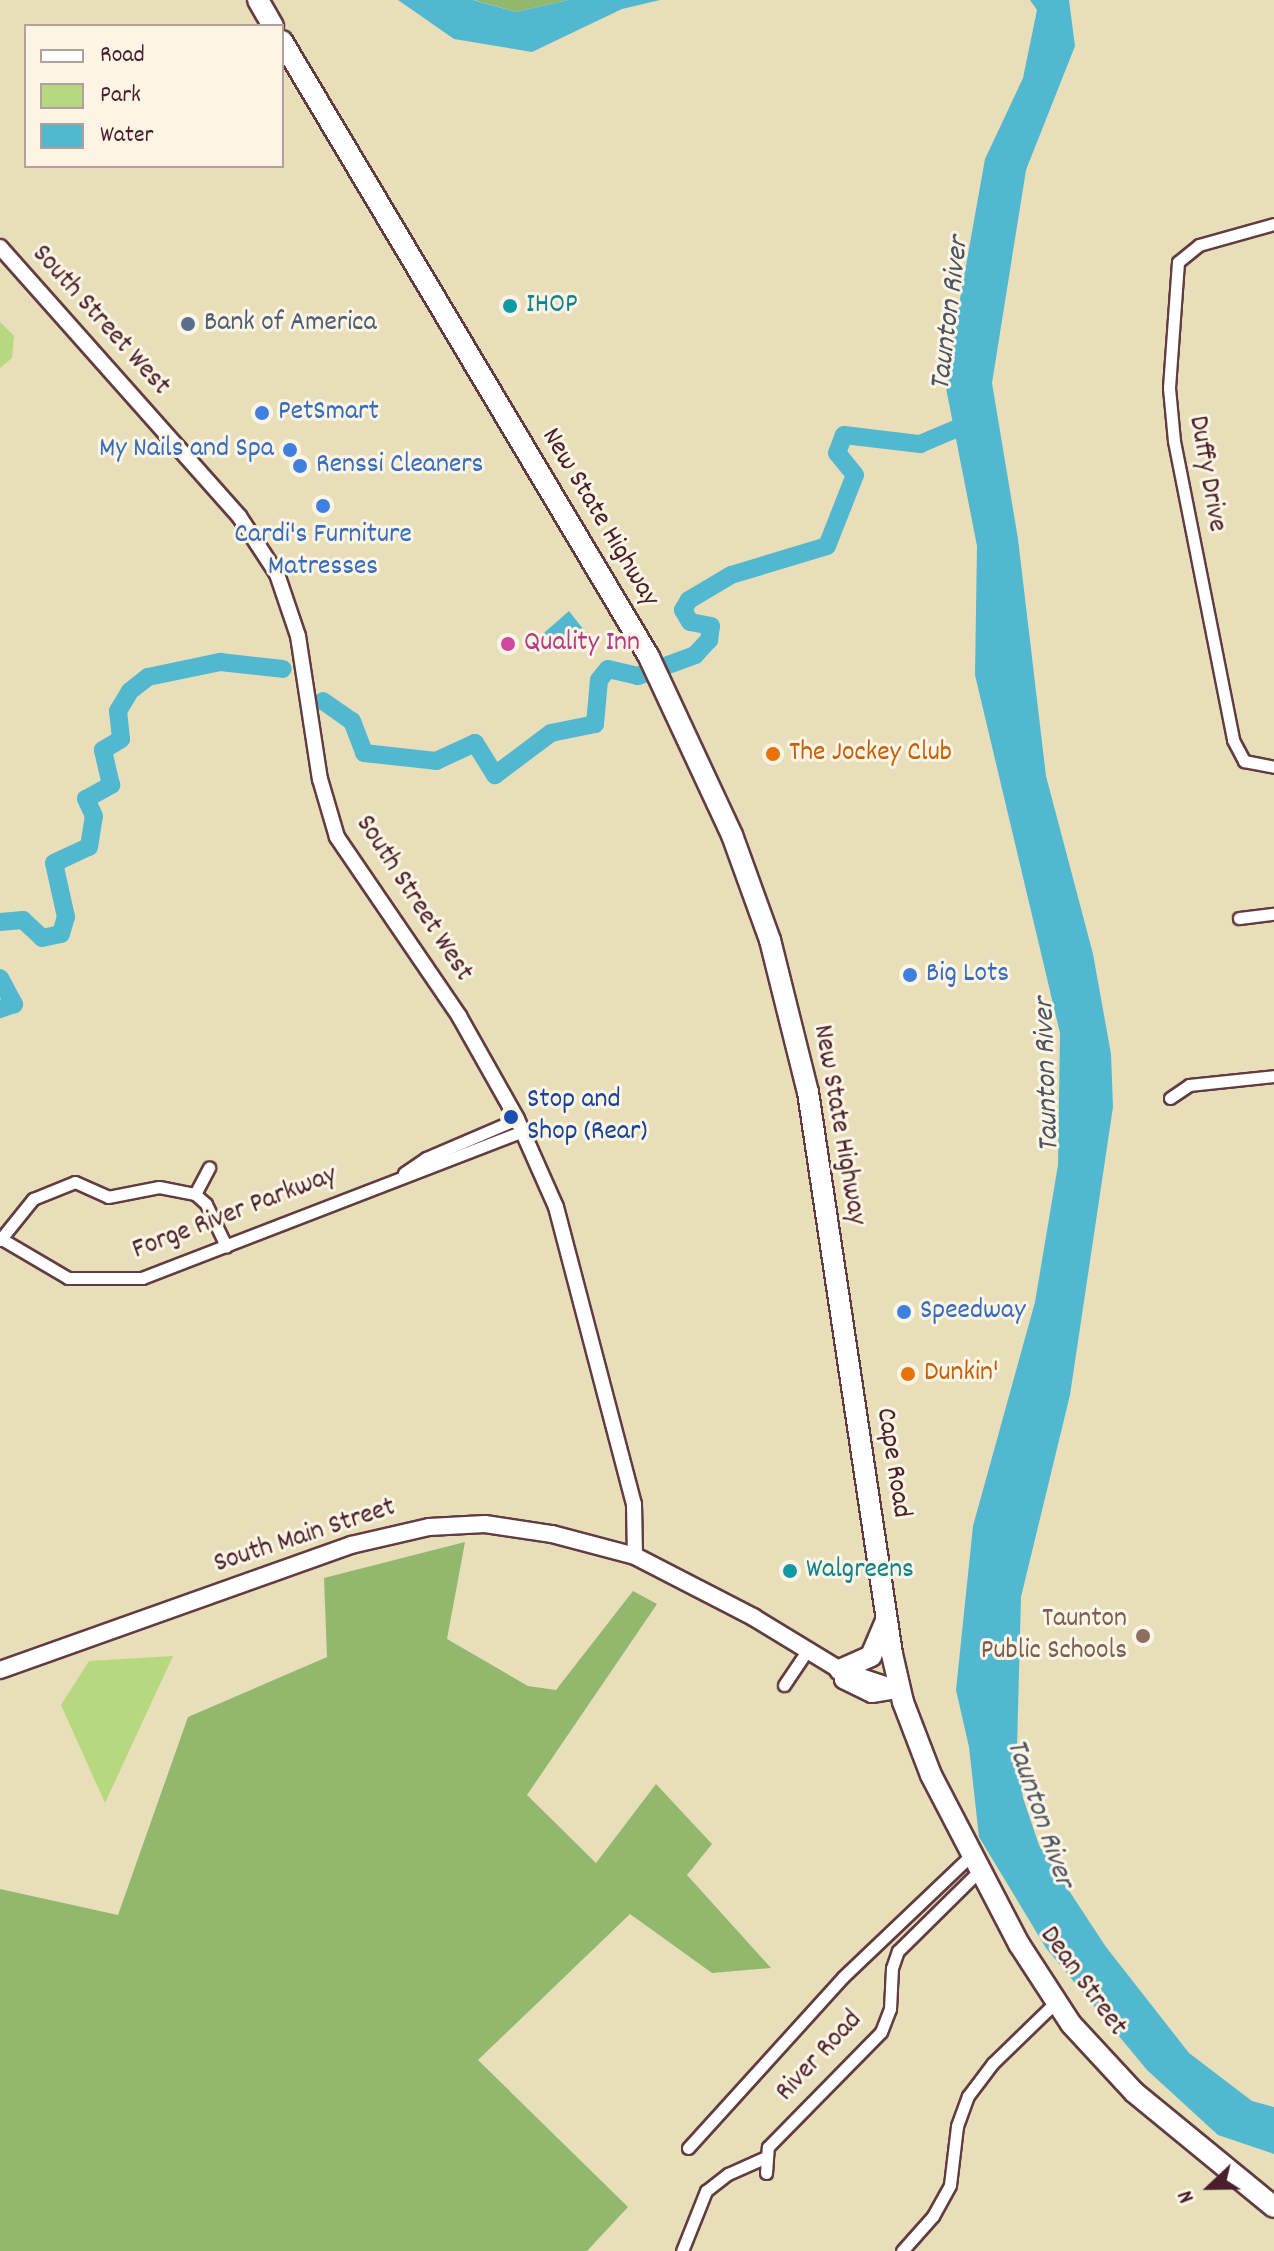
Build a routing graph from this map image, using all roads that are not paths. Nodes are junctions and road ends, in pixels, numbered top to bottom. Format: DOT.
graph roads {
  1 [pos="258,0"];
  2 [pos="272,24"];
  3 [pos="284,44"];
  4 [pos="1274,224"];
  5 [pos="0,247"];
  6 [pos="1274,767"];
  7 [pos="1274,914"];
  8 [pos="1239,918"];
  9 [pos="1274,1076"];
  10 [pos="1170,1098"];
  11 [pos="520,1125"];
  12 [pos="209,1168"];
  13 [pos="195,1194"];
  14 [pos="0,1239"];
  15 [pos="226,1246"];
  16 [pos="837,1292"];
  17 [pos="635,1556"];
  18 [pos="885,1611"];
  19 [pos="771,1628"];
  20 [pos="805,1654"];
  21 [pos="0,1670"];
  22 [pos="840,1670"];
  23 [pos="784,1685"];
  24 [pos="900,1690"];
  25 [pos="975,1863"];
  26 [pos="1055,2003"];
  27 [pos="688,2148"];
  28 [pos="764,2158"];
  29 [pos="766,2173"];
  30 [pos="1274,2207"];
  31 [pos="682,2251"];
  32 [pos="902,2251"];
  1 -- 2 [label="highway"];
  3 -- 16 [label="highway, New State Highway"];
  4 -- 6 [label="street, Duffy Drive"];
  5 -- 11 [label="street, South Street West"];
  7 -- 8 [label="street"];
  9 -- 10 [label="street"];
  11 -- 15 [label="street, Forge River Parkway"];
  11 -- 17 [label="street, South Street West"];
  12 -- 13 [label="street"];
  13 -- 14 [label="street"];
  13 -- 15 [label="street"];
  14 -- 15 [label="street, Forge River Parkway"];
  16 -- 18 [label="highway, Cape Road"];
  17 -- 19 [label="main road"];
  17 -- 21 [label="main road, South Main Street"];
  18 -- 22 [label="highway"];
  18 -- 24 [label="highway, Cape Road"];
  19 -- 20 [label="main road"];
  19 -- 22 [label="main road"];
  20 -- 23 [label="street"];
  20 -- 24 [label="main road"];
  22 -- 24 [label="main road"];
  24 -- 25 [label="highway, Dean Street"];
  25 -- 26 [label="highway, Dean Street"];
  25 -- 27 [label="street"];
  25 -- 28 [label="street, River Road"];
  26 -- 30 [label="highway, Dean Street"];
  26 -- 32 [label="street"];
  28 -- 29 [label="street"];
  28 -- 31 [label="street, River Road"];
}
